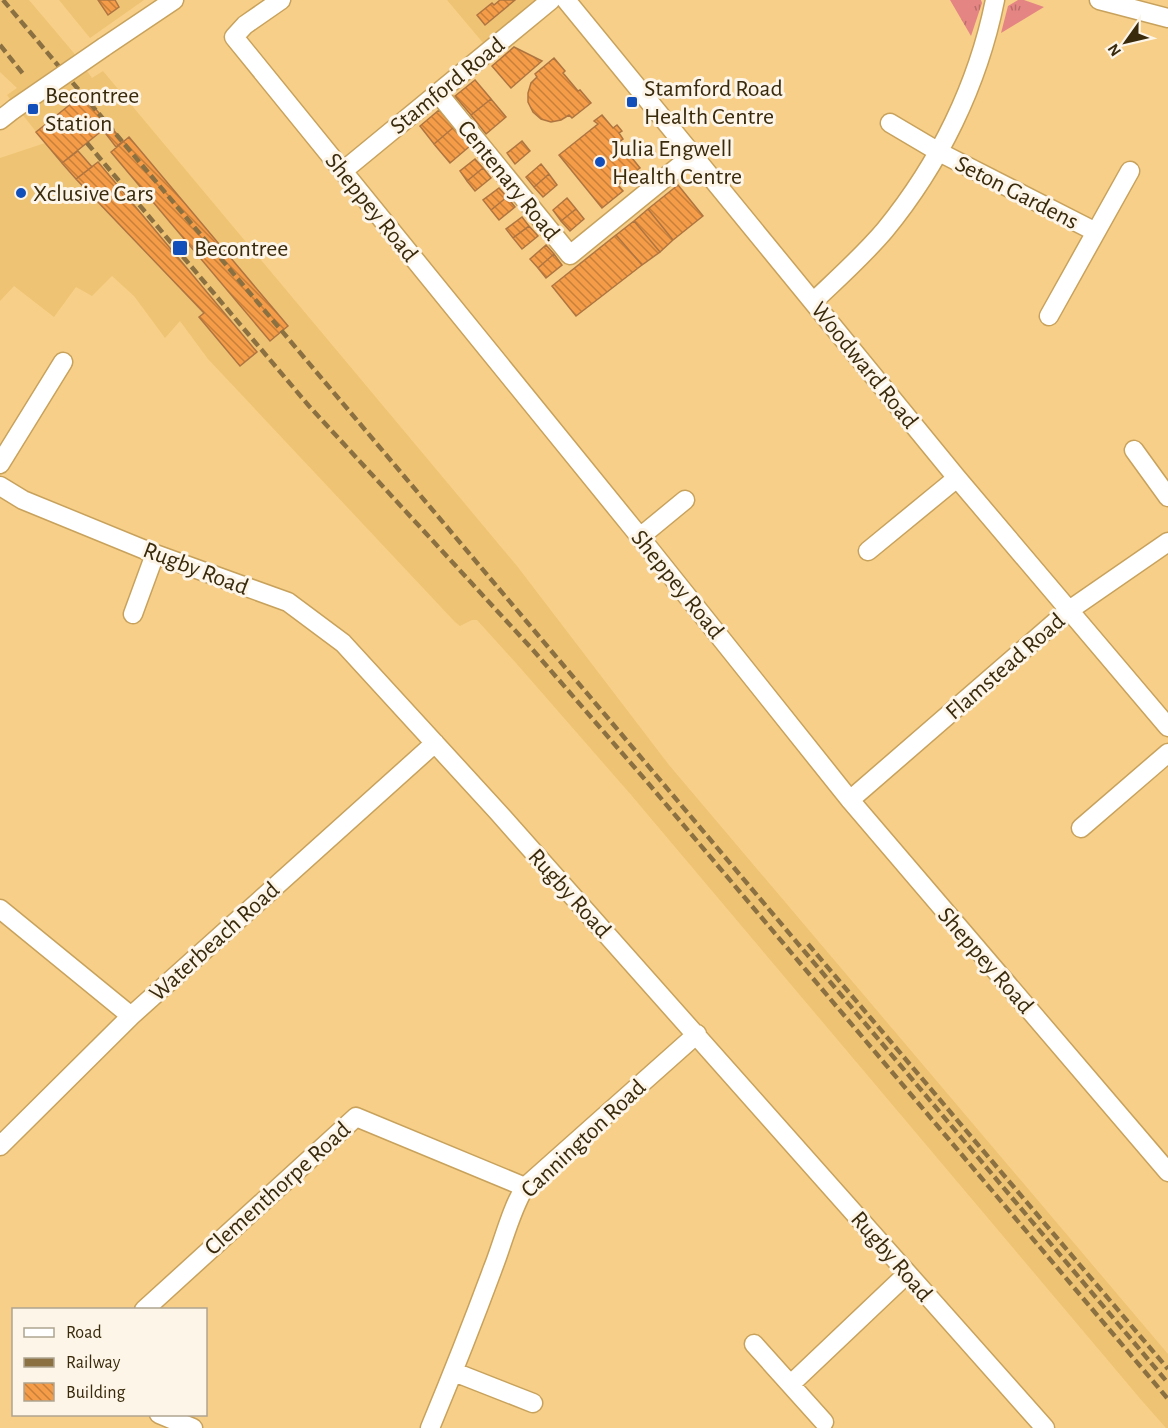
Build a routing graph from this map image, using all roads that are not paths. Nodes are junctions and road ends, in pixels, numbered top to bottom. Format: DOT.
graph roads {
  1 [pos="174,0"];
  2 [pos="281,0"];
  3 [pos="551,0"];
  4 [pos="566,0"];
  5 [pos="995,0"];
  6 [pos="1099,0"];
  7 [pos="1168,18"];
  8 [pos="438,93"];
  9 [pos="7,114"];
  10 [pos="891,123"];
  11 [pos="939,152"];
  12 [pos="693,155"];
  13 [pos="343,171"];
  14 [pos="1130,171"];
  15 [pos="1096,232"];
  16 [pos="813,302"];
  17 [pos="1049,316"];
  18 [pos="63,362"];
  19 [pos="1134,450"];
  20 [pos="0,464"];
  21 [pos="957,478"];
  22 [pos="0,486"];
  23 [pos="1168,497"];
  24 [pos="685,500"];
  25 [pos="640,537"];
  26 [pos="1168,542"];
  27 [pos="868,552"];
  28 [pos="155,554"];
  29 [pos="1068,611"];
  30 [pos="133,614"];
  31 [pos="1168,727"];
  32 [pos="435,743"];
  33 [pos="1168,753"];
  34 [pos="850,800"];
  35 [pos="1081,828"];
  36 [pos="0,909"];
  37 [pos="131,1016"];
  38 [pos="696,1034"];
  39 [pos="0,1146"];
  40 [pos="1168,1172"];
  41 [pos="525,1187"];
  42 [pos="907,1274"];
  43 [pos="146,1308"];
  44 [pos="754,1344"];
  45 [pos="454,1372"];
  46 [pos="791,1384"];
  47 [pos="533,1403"];
  48 [pos="164,1416"];
  49 [pos="824,1422"];
  50 [pos="193,1428"];
  51 [pos="430,1428"];
  52 [pos="1046,1428"];
  1 -- 9 [label="street, bridge"];
  2 -- 13 [label="street, Sheppey Road"];
  3 -- 8 [label="street, Stamford Road"];
  4 -- 12 [label="street, Woodward Road"];
  5 -- 11 [label="street"];
  6 -- 7 [label="street"];
  8 -- 12 [label="street, Centenary Road"];
  8 -- 13 [label="street, Stamford Road"];
  10 -- 11 [label="street, Seton Gardens"];
  11 -- 15 [label="street, Seton Gardens"];
  11 -- 16 [label="street"];
  12 -- 16 [label="street, Woodward Road"];
  13 -- 25 [label="street, Sheppey Road"];
  14 -- 15 [label="street"];
  15 -- 17 [label="street"];
  16 -- 21 [label="street, Woodward Road"];
  18 -- 20 [label="street"];
  19 -- 23 [label="street"];
  21 -- 27 [label="street"];
  21 -- 29 [label="street, Woodward Road"];
  22 -- 28 [label="street, Rugby Road"];
  24 -- 25 [label="street"];
  25 -- 34 [label="street, Sheppey Road"];
  26 -- 29 [label="street, Flamstead Road"];
  28 -- 30 [label="street"];
  28 -- 32 [label="street, Rugby Road"];
  29 -- 31 [label="street, Woodward Road"];
  29 -- 34 [label="street, Flamstead Road"];
  32 -- 37 [label="street, Waterbeach Road"];
  32 -- 38 [label="street, Rugby Road"];
  33 -- 35 [label="street"];
  34 -- 40 [label="street, Sheppey Road"];
  36 -- 37 [label="street"];
  37 -- 39 [label="street, Waterbeach Road"];
  38 -- 41 [label="street, Cannington Road"];
  38 -- 42 [label="street, Rugby Road"];
  41 -- 43 [label="street, Clementhorpe Road"];
  41 -- 45 [label="street, Cannington Road"];
  42 -- 46 [label="street"];
  42 -- 52 [label="street, Rugby Road"];
  44 -- 46 [label="street"];
  45 -- 47 [label="street"];
  45 -- 51 [label="street, Cannington Road"];
  46 -- 49 [label="street"];
  48 -- 50 [label="street"];
}
